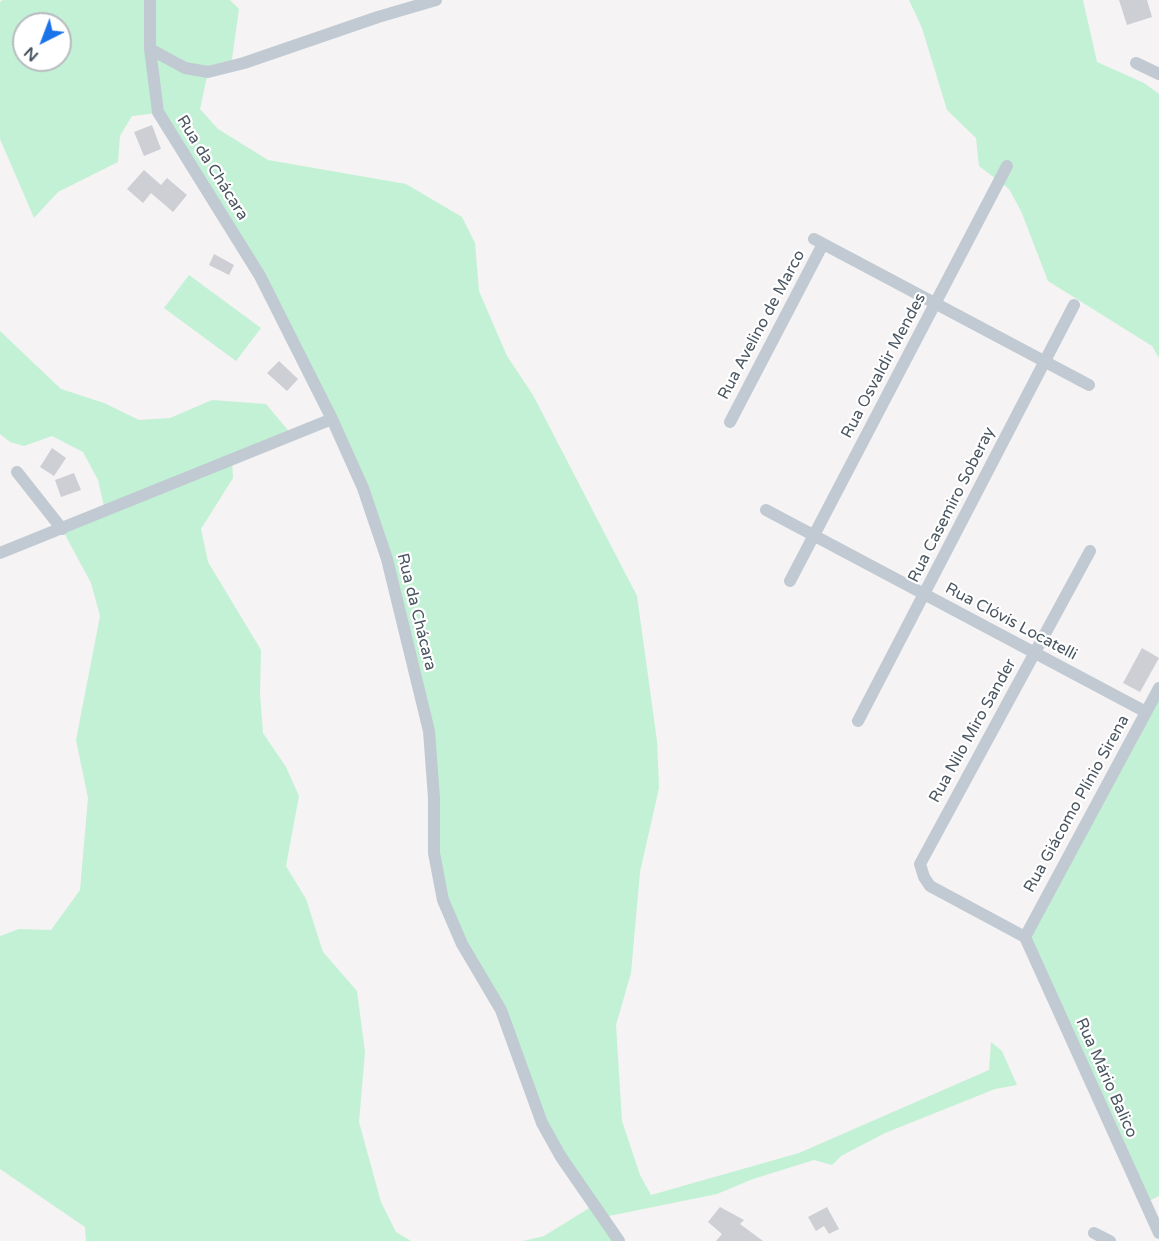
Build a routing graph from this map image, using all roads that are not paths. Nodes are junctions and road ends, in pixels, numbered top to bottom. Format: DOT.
graph roads {
  1 [pos="150,0"];
  2 [pos="436,0"];
  3 [pos="150,49"];
  4 [pos="1137,63"];
  5 [pos="1159,74"];
  6 [pos="1007,166"];
  7 [pos="936,304"];
  8 [pos="1074,305"];
  9 [pos="1045,362"];
  10 [pos="1089,385"];
  11 [pos="332,418"];
  12 [pos="730,422"];
  13 [pos="17,472"];
  14 [pos="765,510"];
  15 [pos="63,529"];
  16 [pos="814,536"];
  17 [pos="1090,551"];
  18 [pos="0,554"];
  19 [pos="790,581"];
  20 [pos="924,594"];
  21 [pos="1035,653"];
  22 [pos="1159,688"];
  23 [pos="1146,712"];
  24 [pos="858,721"];
  25 [pos="1024,937"];
  26 [pos="1159,1233"];
  27 [pos="619,1241"];
  28 [pos="1099,1241"];
  29 [pos="1110,1241"];
  1 -- 3 [label="street, Rua da Chácara"];
  2 -- 3 [label="street"];
  3 -- 11 [label="street, Rua da Chácara"];
  4 -- 5 [label="street"];
  6 -- 7 [label="street, Rua Osvaldir Mendes"];
  7 -- 9 [label="street"];
  7 -- 12 [label="street, Rua Avelino de Marco"];
  7 -- 16 [label="street, Rua Osvaldir Mendes"];
  8 -- 9 [label="street, Rua Casemiro Soberay"];
  9 -- 10 [label="street"];
  9 -- 20 [label="street, Rua Casemiro Soberay"];
  11 -- 15 [label="street"];
  11 -- 27 [label="street, Rua da Chácara"];
  13 -- 15 [label="street"];
  14 -- 16 [label="street, Rua Clóvis Locatelli"];
  15 -- 18 [label="street"];
  16 -- 19 [label="street, Rua Osvaldir Mendes"];
  16 -- 20 [label="street, Rua Clóvis Locatelli"];
  17 -- 21 [label="street, Rua Nilo Miro Sander"];
  20 -- 21 [label="street, Rua Clóvis Locatelli"];
  20 -- 24 [label="street, Rua Casemiro Soberay"];
  21 -- 23 [label="street, Rua Clóvis Locatelli"];
  21 -- 25 [label="street, Rua Nilo Miro Sander"];
  22 -- 23 [label="street, Rua Giácomo Plínio Sirena"];
  23 -- 25 [label="street, Rua Giácomo Plínio Sirena"];
  25 -- 26 [label="street, Rua Mário Balico"];
  28 -- 29 [label="street"];
}
